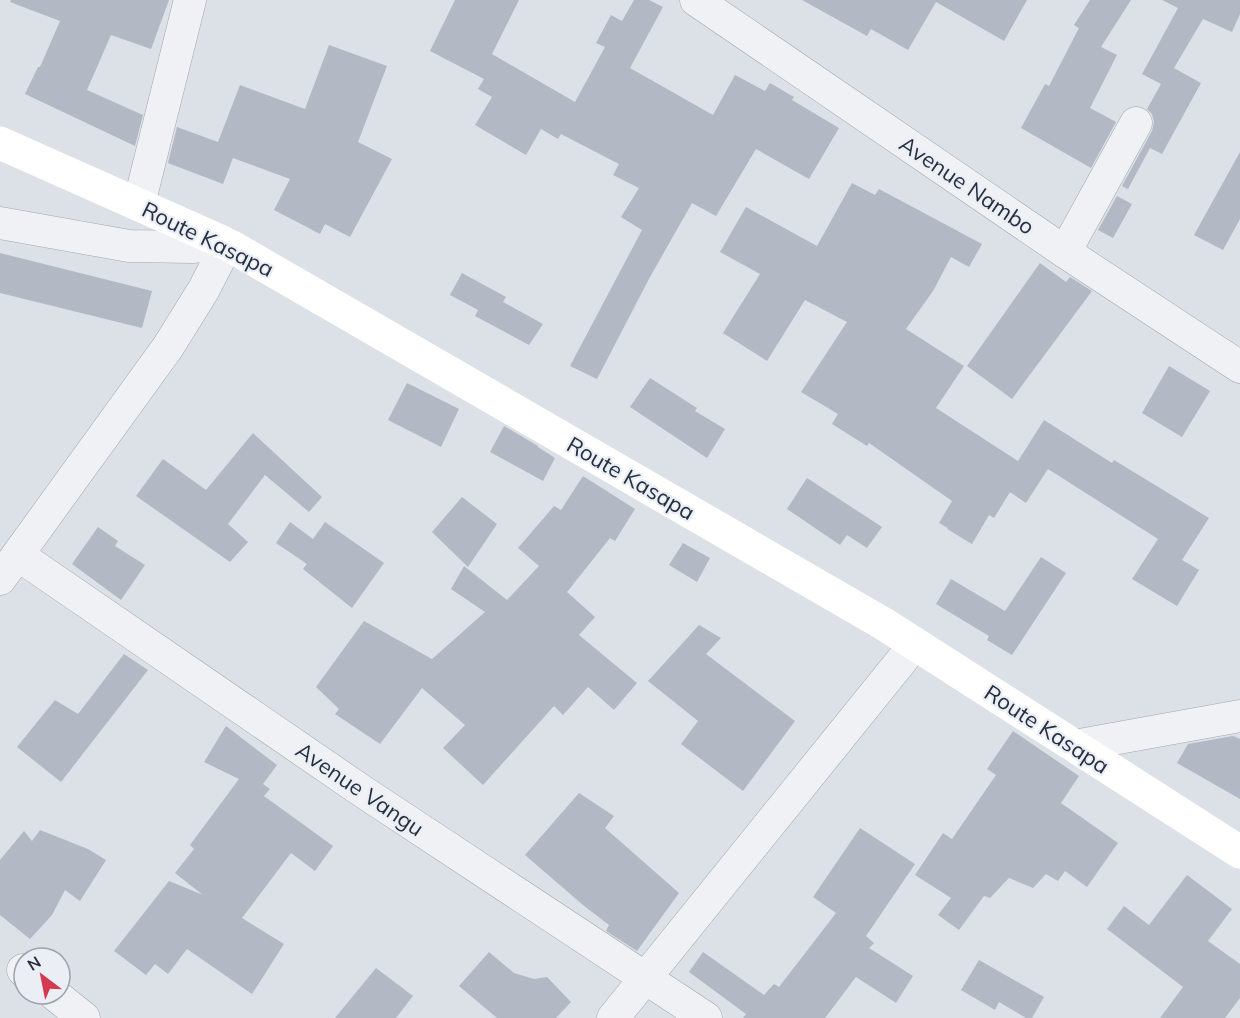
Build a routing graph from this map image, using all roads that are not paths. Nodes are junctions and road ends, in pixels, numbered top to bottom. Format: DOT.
graph roads {
  1 [pos="190,0"];
  2 [pos="696,0"];
  3 [pos="1136,123"];
  4 [pos="0,143"];
  5 [pos="138,204"];
  6 [pos="0,223"];
  7 [pos="227,244"];
  8 [pos="1065,252"];
  9 [pos="1240,367"];
  10 [pos="9,567"];
  11 [pos="915,644"];
  12 [pos="1240,717"];
  13 [pos="1074,746"];
  14 [pos="1240,852"];
  15 [pos="644,979"];
  16 [pos="69,1006"];
  17 [pos="84,1018"];
  18 [pos="613,1018"];
  19 [pos="706,1018"];
  1 -- 5 [label="street"];
  2 -- 8 [label="street, Avenue Nambo"];
  3 -- 8 [label="street"];
  4 -- 5 [label="main road, Route Kasapa"];
  5 -- 7 [label="main road, Route Kasapa"];
  6 -- 7 [label="street"];
  7 -- 10 [label="street"];
  7 -- 11 [label="main road, Route Kasapa"];
  8 -- 9 [label="street, Avenue Nambo"];
  10 -- 15 [label="street, Avenue Vangu"];
  11 -- 13 [label="main road, Route Kasapa"];
  11 -- 15 [label="street"];
  12 -- 13 [label="street"];
  13 -- 14 [label="main road, Route Kasapa"];
  15 -- 18 [label="street"];
  15 -- 19 [label="street, Avenue Vangu"];
  16 -- 17 [label="street"];
}
